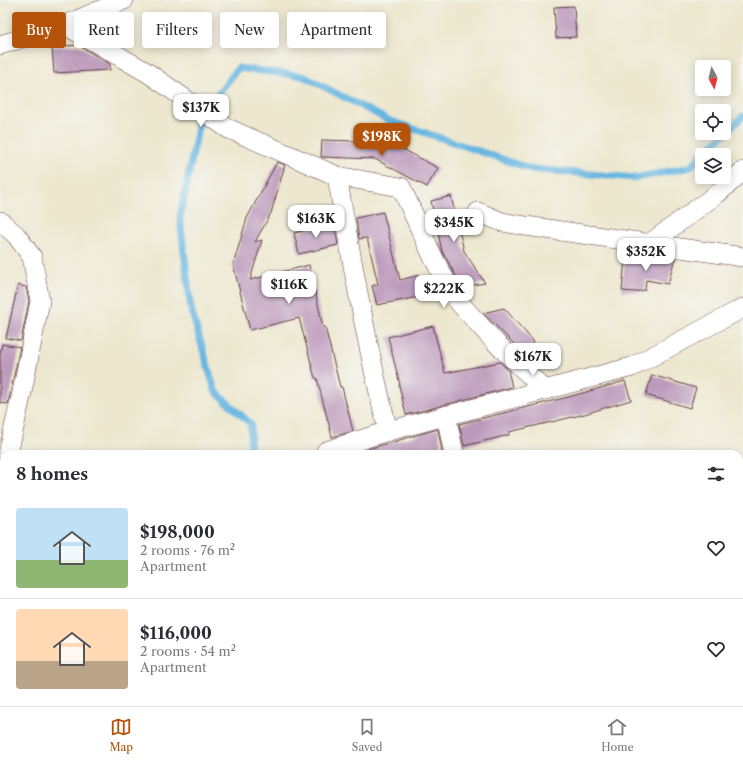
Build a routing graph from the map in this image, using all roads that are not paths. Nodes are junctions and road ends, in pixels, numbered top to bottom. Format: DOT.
graph roads {
  1 [pos="124,0"];
  2 [pos="66,25"];
  3 [pos="66,26"];
  4 [pos="12,41"];
  5 [pos="0,45"];
  6 [pos="743,171"];
  7 [pos="337,176"];
  8 [pos="478,212"];
  9 [pos="0,221"];
  10 [pos="649,244"];
  11 [pos="743,257"];
  12 [pos="743,308"];
  13 [pos="545,390"];
  14 [pos="446,415"];
  15 [pos="388,431"];
  16 [pos="9,450"];
  17 [pos="329,450"];
  18 [pos="453,450"];
  1 -- 2 [label="street"];
  3 -- 7 [label="street"];
  4 -- 5 [label="street"];
  6 -- 10 [label="street"];
  7 -- 13 [label="street"];
  7 -- 15 [label="street"];
  8 -- 10 [label="street"];
  9 -- 16 [label="street"];
  10 -- 11 [label="street"];
  12 -- 13 [label="street"];
  13 -- 14 [label="street"];
  14 -- 15 [label="street"];
  14 -- 18 [label="street"];
  15 -- 17 [label="street"];
}
